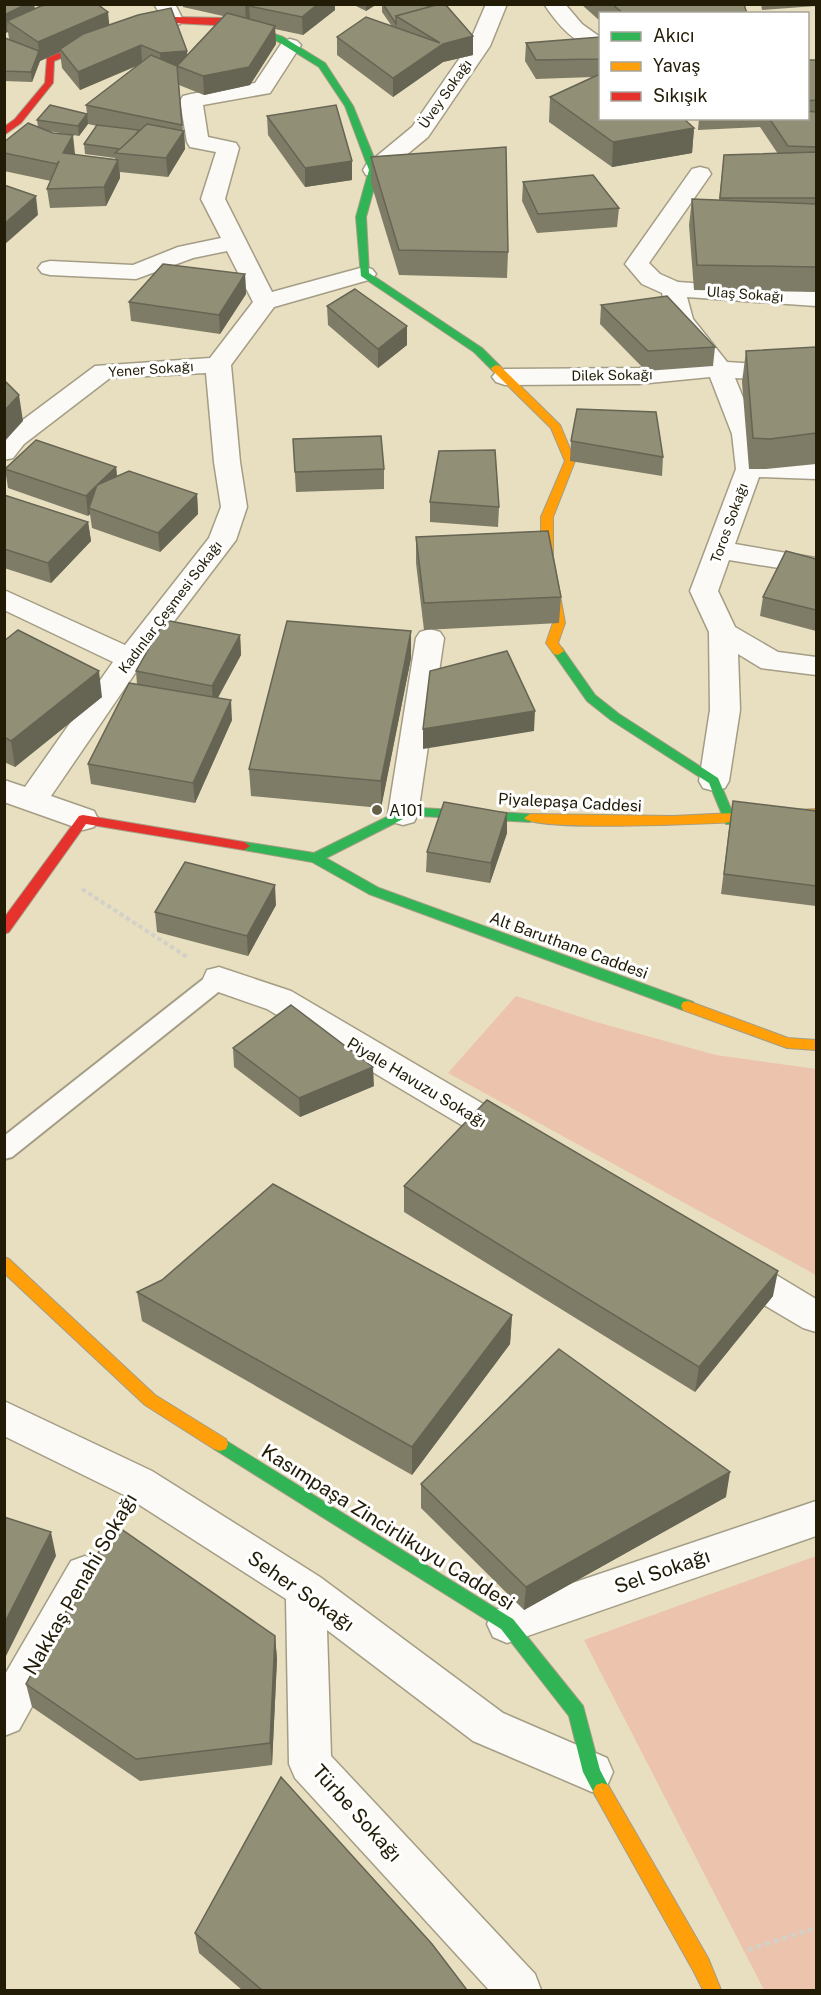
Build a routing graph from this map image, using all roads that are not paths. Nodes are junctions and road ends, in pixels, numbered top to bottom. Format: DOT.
graph roads {
  1 [pos="497,4"];
  2 [pos="554,4"];
  3 [pos="168,12"];
  4 [pos="599,44"];
  5 [pos="290,45"];
  6 [pos="4,132"];
  7 [pos="705,167"];
  8 [pos="375,170"];
  9 [pos="235,242"];
  10 [pos="50,268"];
  11 [pos="364,274"];
  12 [pos="674,289"];
  13 [pos="816,299"];
  14 [pos="265,302"];
  15 [pos="218,365"];
  16 [pos="720,369"];
  17 [pos="816,375"];
  18 [pos="505,377"];
  19 [pos="4,453"];
  20 [pos="749,469"];
  21 [pos="816,471"];
  22 [pos="720,550"];
  23 [pos="816,566"];
  24 [pos="4,599"];
  25 [pos="723,632"];
  26 [pos="430,638"];
  27 [pos="130,659"];
  28 [pos="816,666"];
  29 [pos="714,781"];
  30 [pos="18,795"];
  31 [pos="816,813"];
  32 [pos="403,814"];
  33 [pos="83,819"];
  34 [pos="730,821"];
  35 [pos="315,858"];
  36 [pos="4,929"];
  37 [pos="219,979"];
  38 [pos="816,1045"];
  39 [pos="4,1150"];
  40 [pos="543,1155"];
  41 [pos="705,1251"];
  42 [pos="4,1263"];
  43 [pos="816,1317"];
  44 [pos="4,1417"];
  45 [pos="816,1519"];
  46 [pos="86,1574"];
  47 [pos="306,1590"];
  48 [pos="507,1624"];
  49 [pos="4,1716"];
  50 [pos="592,1772"];
  51 [pos="519,1990"];
  52 [pos="712,1990"];
  1 -- 8 [label="street, Üvey Sokağı"];
  2 -- 4 [label="street"];
  3 -- 5 [label="street"];
  3 -- 6 [label="street"];
  5 -- 8 [label="street"];
  5 -- 9 [label="street"];
  7 -- 12 [label="street"];
  8 -- 11 [label="street"];
  9 -- 10 [label="street"];
  9 -- 14 [label="street"];
  11 -- 14 [label="street"];
  11 -- 18 [label="street"];
  12 -- 13 [label="street, Ulaş Sokağı"];
  12 -- 16 [label="street, Toros Sokağı"];
  14 -- 15 [label="street"];
  15 -- 19 [label="street, Yener Sokağı"];
  15 -- 27 [label="street, Kadınlar Çeşmesi Sokağı"];
  16 -- 17 [label="street, Dilek Sokağı"];
  16 -- 18 [label="street, Dilek Sokağı"];
  16 -- 20 [label="street, Toros Sokağı"];
  18 -- 29 [label="street"];
  20 -- 21 [label="street"];
  20 -- 22 [label="street, Toros Sokağı"];
  22 -- 23 [label="street"];
  22 -- 25 [label="street, Toros Sokağı"];
  24 -- 27 [label="street"];
  25 -- 28 [label="street"];
  25 -- 29 [label="street, Toros Sokağı"];
  26 -- 32 [label="street"];
  27 -- 30 [label="street, Kadınlar Çeşmesi Sokağı"];
  29 -- 34 [label="street"];
  30 -- 33 [label="street"];
  31 -- 34 [label="street, Piyalepaşa Caddesi"];
  32 -- 34 [label="street, Piyalepaşa Caddesi"];
  32 -- 35 [label="street, Piyalepaşa Caddesi"];
  33 -- 35 [label="street"];
  33 -- 36 [label="street"];
  35 -- 38 [label="street, Alt Baruthane Caddesi"];
  37 -- 39 [label="lane"];
  37 -- 40 [label="street, Piyale Havuzu Sokağı"];
  41 -- 43 [label="street"];
  42 -- 48 [label="street, Kasımpaşa Zincirlikuyu Caddesi"];
  44 -- 47 [label="street, Seher Sokağı"];
  45 -- 48 [label="street, Sel Sokağı"];
  46 -- 49 [label="street, Nakkaş Penahi Sokağı"];
  47 -- 50 [label="street, Seher Sokağı"];
  47 -- 51 [label="street, Türbe Sokağı"];
  48 -- 50 [label="street, Kasımpaşa Zincirlikuyu Caddesi"];
  50 -- 52 [label="street, Kasımpaşa Zincirlikuyu Caddesi"];
}
